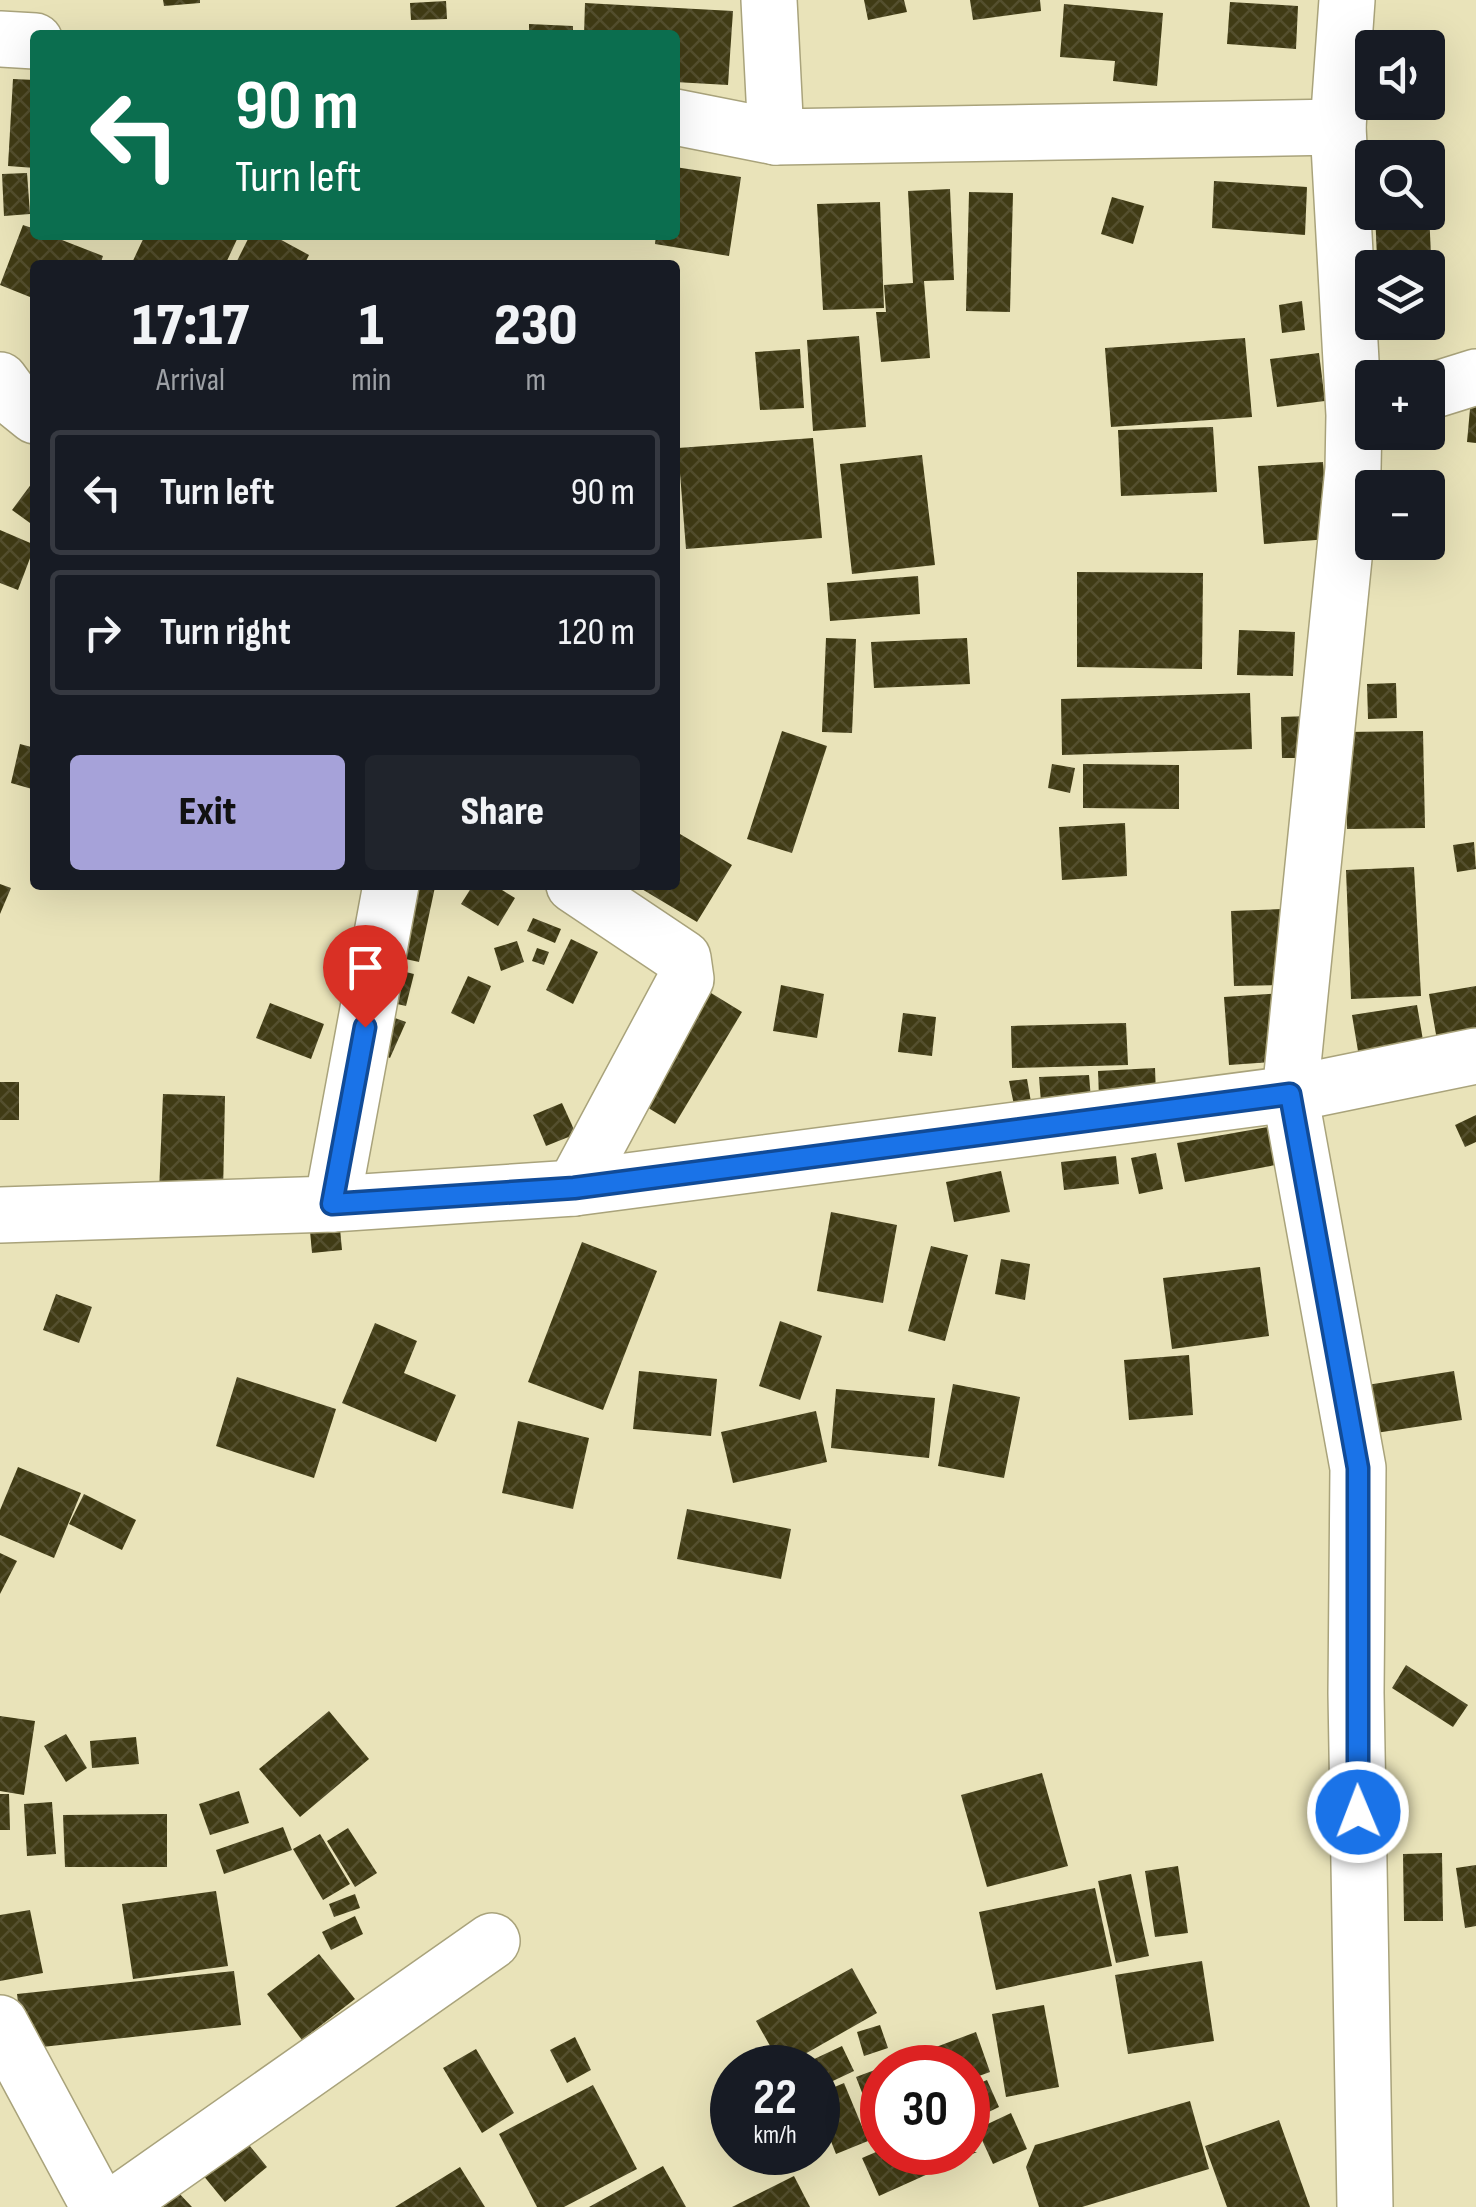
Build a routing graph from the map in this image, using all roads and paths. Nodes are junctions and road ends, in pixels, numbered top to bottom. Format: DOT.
graph roads {
  1 [pos="769,0"];
  2 [pos="1347,0"];
  3 [pos="0,40"];
  4 [pos="30,42"];
  5 [pos="680,119"];
  6 [pos="1338,127"];
  7 [pos="776,137"];
  8 [pos="1358,360"];
  9 [pos="1476,377"];
  10 [pos="1445,387"];
  11 [pos="1357,450"];
  12 [pos="389,890"];
  13 [pos="581,890"];
  14 [pos="1476,1056"];
  15 [pos="1290,1094"];
  16 [pos="574,1188"];
  17 [pos="332,1204"];
  18 [pos="0,1215"];
  19 [pos="492,1940"];
  20 [pos="0,2024"];
  21 [pos="99,2207"];
  22 [pos="114,2207"];
  23 [pos="1365,2207"];
  1 -- 7 [label="street"];
  2 -- 6 [label="street"];
  3 -- 4 [label="street"];
  5 -- 7 [label="street"];
  6 -- 7 [label="street"];
  6 -- 8 [label="street"];
  9 -- 10 [label="street"];
  11 -- 15 [label="street"];
  12 -- 17 [label="street"];
  13 -- 16 [label="street"];
  14 -- 15 [label="street"];
  15 -- 16 [label="street"];
  15 -- 23 [label="street"];
  16 -- 17 [label="street"];
  17 -- 18 [label="street"];
  19 -- 22 [label="street"];
  20 -- 21 [label="street"];
}
